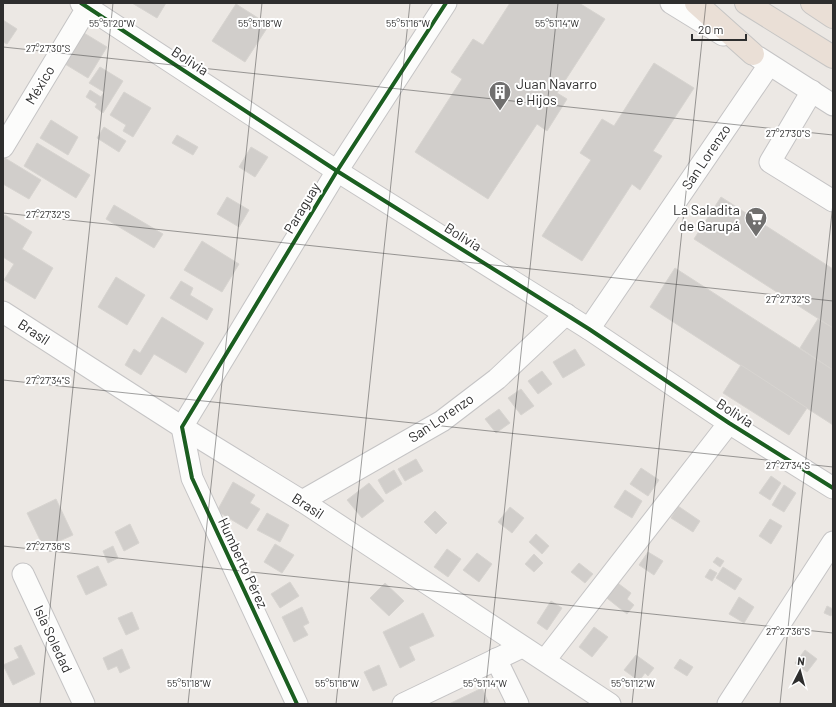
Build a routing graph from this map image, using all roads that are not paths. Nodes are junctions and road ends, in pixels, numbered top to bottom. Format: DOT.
graph roads {
  1 [pos="446,3"];
  2 [pos="671,3"];
  3 [pos="696,3"];
  4 [pos="746,3"];
  5 [pos="812,3"];
  6 [pos="86,4"];
  7 [pos="833,17"];
  8 [pos="833,57"];
  9 [pos="761,59"];
  10 [pos="812,91"];
  11 [pos="833,105"];
  12 [pos="3,147"];
  13 [pos="337,171"];
  14 [pos="833,201"];
  15 [pos="3,312"];
  16 [pos="566,314"];
  17 [pos="589,329"];
  18 [pos="729,423"];
  19 [pos="182,427"];
  20 [pos="833,488"];
  21 [pos="302,501"];
  22 [pos="833,542"];
  23 [pos="23,574"];
  24 [pos="522,647"];
  25 [pos="496,659"];
  26 [pos="545,660"];
  27 [pos="84,704"];
  28 [pos="297,704"];
  29 [pos="403,704"];
  30 [pos="518,704"];
  31 [pos="610,704"];
  32 [pos="728,704"];
  1 -- 13 [label="street, Paraguay"];
  2 -- 9 [label="street"];
  3 -- 9 [label="highway"];
  4 -- 8 [label="highway"];
  5 -- 7 [label="highway"];
  6 -- 12 [label="street, México"];
  6 -- 13 [label="street, Bolivia"];
  9 -- 10 [label="street"];
  9 -- 17 [label="street, San Lorenzo"];
  10 -- 11 [label="street"];
  10 -- 14 [label="street"];
  13 -- 16 [label="street, Bolivia"];
  13 -- 19 [label="street, Paraguay"];
  15 -- 19 [label="street, Brasil"];
  16 -- 17 [label="street, Bolivia"];
  16 -- 21 [label="street, San Lorenzo"];
  17 -- 18 [label="street, Bolivia"];
  18 -- 20 [label="street, Bolivia"];
  18 -- 26 [label="street"];
  19 -- 21 [label="street, Brasil"];
  19 -- 28 [label="street, Humberto Pérez"];
  21 -- 24 [label="street, Brasil"];
  22 -- 32 [label="street"];
  23 -- 27 [label="street, Isla Soledad"];
  24 -- 25 [label="street"];
  24 -- 26 [label="street, Brasil"];
  25 -- 29 [label="street"];
  25 -- 30 [label="street"];
  26 -- 31 [label="street, Brasil"];
}
